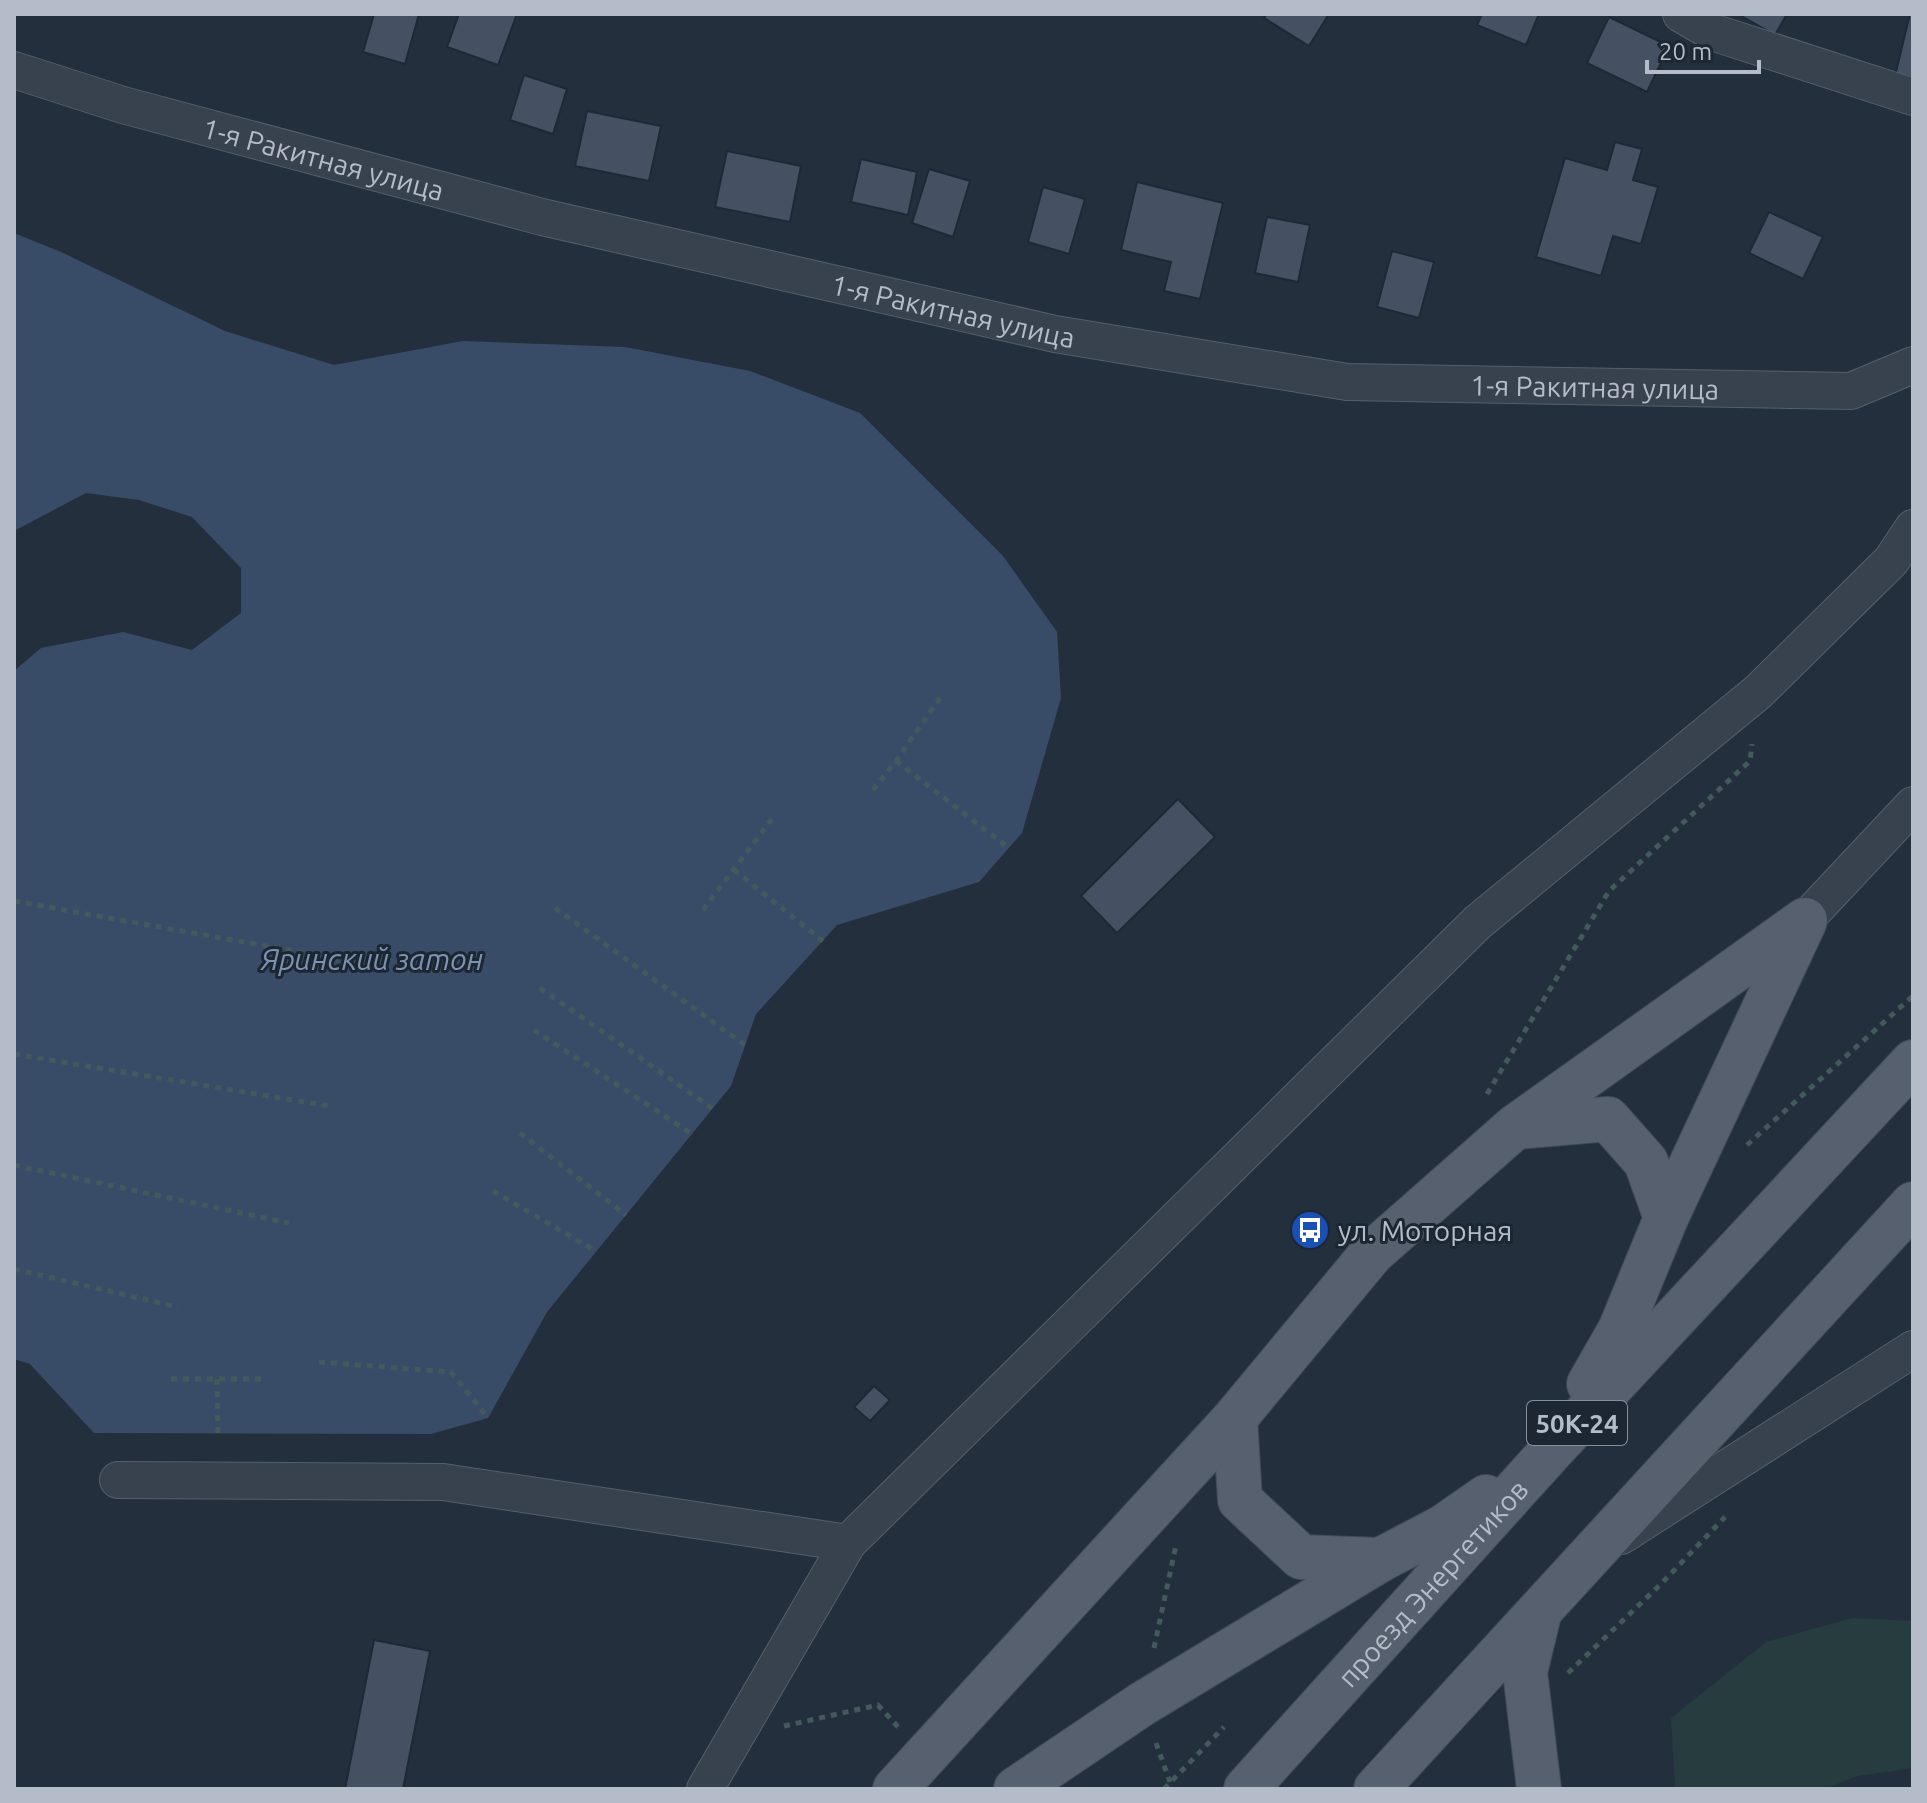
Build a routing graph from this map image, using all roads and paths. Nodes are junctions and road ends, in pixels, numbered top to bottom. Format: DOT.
graph roads {
  1 [pos="1681,14"];
  2 [pos="14,70"];
  3 [pos="1913,97"];
  4 [pos="1913,365"];
  5 [pos="1913,528"];
  6 [pos="1758,692"];
  7 [pos="942,695"];
  8 [pos="896,761"];
  9 [pos="873,790"];
  10 [pos="1913,805"];
  11 [pos="774,816"];
  12 [pos="1009,848"];
  13 [pos="734,870"];
  14 [pos="14,901"];
  15 [pos="555,908"];
  16 [pos="703,910"];
  17 [pos="1805,920"];
  18 [pos="823,941"];
  19 [pos="350,961"];
  20 [pos="540,988"];
  21 [pos="1913,996"];
  22 [pos="534,1030"];
  23 [pos="745,1045"];
  24 [pos="14,1054"];
  25 [pos="1913,1062"];
  26 [pos="1479,1102"];
  27 [pos="329,1106"];
  28 [pos="712,1108"];
  29 [pos="1515,1127"];
  30 [pos="520,1133"];
  31 [pos="692,1134"];
  32 [pos="1737,1155"];
  33 [pos="14,1165"];
  34 [pos="493,1191"];
  35 [pos="1913,1204"];
  36 [pos="626,1215"];
  37 [pos="1666,1218"];
  38 [pos="289,1223"];
  39 [pos="596,1251"];
  40 [pos="14,1269"];
  41 [pos="178,1307"];
  42 [pos="1913,1349"];
  43 [pos="319,1362"];
  44 [pos="171,1379"];
  45 [pos="217,1379"];
  46 [pos="261,1379"];
  47 [pos="488,1418"];
  48 [pos="1235,1418"];
  49 [pos="218,1433"];
  50 [pos="1552,1450"];
  51 [pos="118,1480"];
  52 [pos="1734,1507"];
  53 [pos="1177,1542"];
  54 [pos="848,1543"];
  55 [pos="1586,1559"];
  56 [pos="1380,1560"];
  57 [pos="1540,1611"];
  58 [pos="1567,1674"];
  59 [pos="1142,1704"];
  60 [pos="878,1705"];
  61 [pos="1224,1727"];
  62 [pos="736,1737"];
  63 [pos="1170,1782"];
  64 [pos="705,1789"];
  65 [pos="895,1789"];
  66 [pos="1016,1789"];
  67 [pos="1164,1789"];
  68 [pos="1246,1789"];
  69 [pos="1376,1789"];
  70 [pos="1539,1789"];
  1 -- 3 [label="street"];
  2 -- 4 [label="street, 1-я Ракитная улица"];
  5 -- 6 [label="street"];
  6 -- 26 [label="path"];
  6 -- 54 [label="street"];
  7 -- 8 [label="path"];
  8 -- 9 [label="path"];
  8 -- 12 [label="path"];
  10 -- 17 [label="street"];
  11 -- 13 [label="path"];
  13 -- 16 [label="path"];
  13 -- 18 [label="path"];
  14 -- 19 [label="path"];
  15 -- 23 [label="path"];
  17 -- 29 [label="main road"];
  17 -- 37 [label="main road"];
  20 -- 28 [label="path"];
  21 -- 32 [label="path"];
  22 -- 31 [label="path"];
  24 -- 27 [label="path"];
  25 -- 50 [label="main road, проезд Энергетиков / 50К-24"];
  29 -- 37 [label="main road"];
  29 -- 48 [label="main road"];
  30 -- 36 [label="path"];
  33 -- 38 [label="path"];
  34 -- 39 [label="path"];
  35 -- 55 [label="main road"];
  37 -- 50 [label="main road"];
  40 -- 41 [label="path"];
  42 -- 55 [label="street"];
  43 -- 47 [label="path"];
  44 -- 45 [label="path"];
  45 -- 46 [label="path"];
  45 -- 49 [label="path"];
  48 -- 56 [label="main road"];
  48 -- 65 [label="main road"];
  50 -- 56 [label="main road"];
  50 -- 68 [label="main road, проезд Энергетиков / 50К-24"];
  51 -- 54 [label="street"];
  52 -- 58 [label="path"];
  53 -- 59 [label="path"];
  54 -- 62 [label="street"];
  55 -- 57 [label="main road"];
  56 -- 59 [label="main road"];
  57 -- 69 [label="main road"];
  57 -- 70 [label="main road"];
  59 -- 63 [label="path"];
  59 -- 66 [label="main road"];
  60 -- 62 [label="path"];
  61 -- 63 [label="path"];
  62 -- 64 [label="street"];
  63 -- 67 [label="path"];
}
